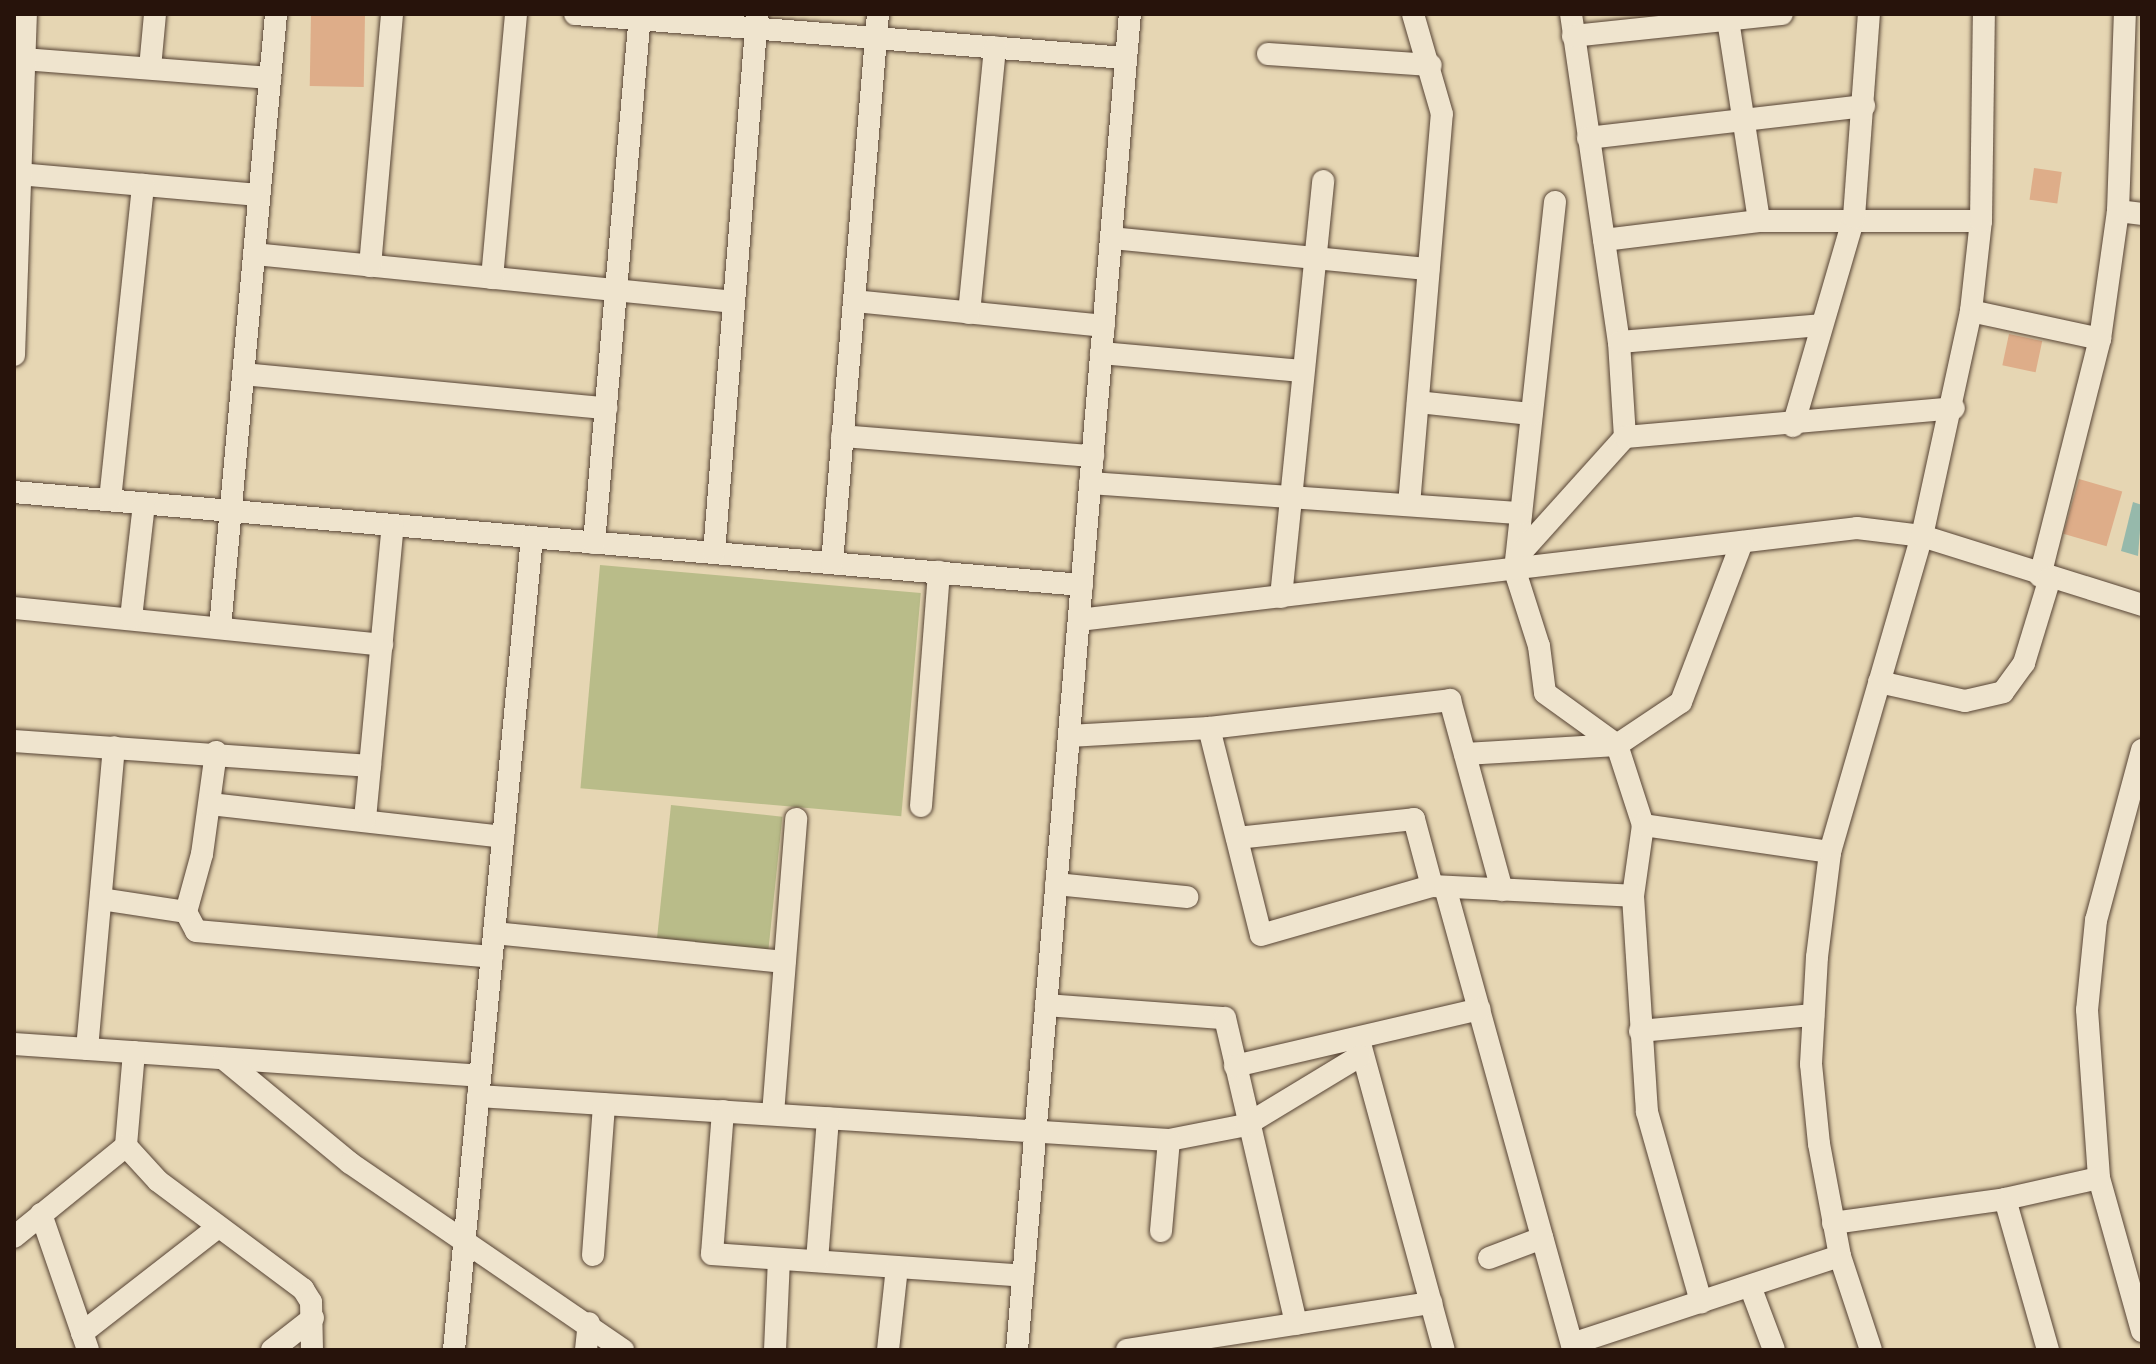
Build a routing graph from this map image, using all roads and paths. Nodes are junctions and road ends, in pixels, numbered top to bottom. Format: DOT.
graph roads {
  1 [pos="26,14"];
  2 [pos="155,14"];
  3 [pos="276,14"];
  4 [pos="392,14"];
  5 [pos="516,14"];
  6 [pos="575,14"];
  7 [pos="878,14"];
  8 [pos="1130,14"];
  9 [pos="1413,14"];
  10 [pos="1869,14"];
  11 [pos="1984,14"];
  12 [pos="2125,14"];
  13 [pos="1770,15"];
  14 [pos="640,17"];
  15 [pos="1728,20"];
  16 [pos="757,21"];
  17 [pos="1572,25"];
  18 [pos="876,38"];
  19 [pos="995,47"];
  20 [pos="1268,54"];
  21 [pos="1126,58"];
  22 [pos="23,59"];
  23 [pos="1431,65"];
  24 [pos="150,68"];
  25 [pos="270,78"];
  26 [pos="1864,106"];
  27 [pos="16,110"];
  28 [pos="1743,120"];
  29 [pos="1588,138"];
  30 [pos="18,174"];
  31 [pos="1323,181"];
  32 [pos="143,185"];
  33 [pos="259,195"];
  34 [pos="1555,202"];
  35 [pos="2118,211"];
  36 [pos="2142,214"];
  37 [pos="1854,217"];
  38 [pos="1759,221"];
  39 [pos="1981,221"];
  40 [pos="15,233"];
  41 [pos="1111,238"];
  42 [pos="1604,240"];
  43 [pos="254,254"];
  44 [pos="1313,258"];
  45 [pos="370,266"];
  46 [pos="1428,269"];
  47 [pos="492,278"];
  48 [pos="616,291"];
  49 [pos="854,301"];
  50 [pos="734,302"];
  51 [pos="1971,311"];
  52 [pos="969,313"];
  53 [pos="1821,325"];
  54 [pos="1104,326"];
  55 [pos="2100,339"];
  56 [pos="1619,342"];
  57 [pos="1101,353"];
  58 [pos="14,354"];
  59 [pos="1302,371"];
  60 [pos="243,374"];
  61 [pos="1418,402"];
  62 [pos="606,408"];
  63 [pos="1954,408"];
  64 [pos="1531,414"];
  65 [pos="1793,426"];
  66 [pos="842,436"];
  67 [pos="1625,437"];
  68 [pos="1093,456"];
  69 [pos="1090,483"];
  70 [pos="14,492"];
  71 [pos="1290,497"];
  72 [pos="110,500"];
  73 [pos="144,504"];
  74 [pos="1409,505"];
  75 [pos="231,511"];
  76 [pos="1521,513"];
  77 [pos="393,525"];
  78 [pos="1922,536"];
  79 [pos="532,537"];
  80 [pos="1742,542"];
  81 [pos="594,543"];
  82 [pos="714,553"];
  83 [pos="832,563"];
  84 [pos="1516,564"];
  85 [pos="939,572"];
  86 [pos="2045,577"];
  87 [pos="1082,585"];
  88 [pos="1281,597"];
  89 [pos="2142,605"];
  90 [pos="14,608"];
  91 [pos="131,618"];
  92 [pos="1079,620"];
  93 [pos="220,628"];
  94 [pos="382,645"];
  95 [pos="1879,682"];
  96 [pos="1209,728"];
  97 [pos="1069,736"];
  98 [pos="14,741"];
  99 [pos="1617,745"];
  100 [pos="114,747"];
  101 [pos="2142,750"];
  102 [pos="216,752"];
  103 [pos="1465,754"];
  104 [pos="370,766"];
  105 [pos="210,804"];
  106 [pos="921,806"];
  107 [pos="365,819"];
  108 [pos="796,819"];
  109 [pos="1643,825"];
  110 [pos="503,837"];
  111 [pos="1237,838"];
  112 [pos="1830,852"];
  113 [pos="1056,884"];
  114 [pos="1439,886"];
  115 [pos="1502,890"];
  116 [pos="1633,896"];
  117 [pos="1187,897"];
  118 [pos="101,899"];
  119 [pos="186,912"];
  120 [pos="494,933"];
  121 [pos="492,957"];
  122 [pos="785,962"];
  123 [pos="1046,1005"];
  124 [pos="1479,1009"];
  125 [pos="1813,1015"];
  126 [pos="1640,1031"];
  127 [pos="14,1044"];
  128 [pos="1360,1048"];
  129 [pos="87,1049"];
  130 [pos="134,1052"];
  131 [pos="224,1059"];
  132 [pos="1235,1066"];
  133 [pos="479,1086"];
  134 [pos="604,1104"];
  135 [pos="723,1111"];
  136 [pos="773,1114"];
  137 [pos="828,1118"];
  138 [pos="1246,1125"];
  139 [pos="1036,1131"];
  140 [pos="1169,1140"];
  141 [pos="126,1146"];
  142 [pos="2099,1178"];
  143 [pos="2005,1199"];
  144 [pos="41,1214"];
  145 [pos="1833,1223"];
  146 [pos="218,1227"];
  147 [pos="1161,1231"];
  148 [pos="465,1236"];
  149 [pos="14,1237"];
  150 [pos="1542,1238"];
  151 [pos="593,1255"];
  152 [pos="1840,1256"];
  153 [pos="1489,1258"];
  154 [pos="779,1259"];
  155 [pos="817,1261"];
  156 [pos="897,1267"];
  157 [pos="1023,1276"];
  158 [pos="1750,1286"];
  159 [pos="2137,1295"];
  160 [pos="1701,1302"];
  161 [pos="1431,1303"];
  162 [pos="313,1318"];
  163 [pos="589,1323"];
  164 [pos="1296,1324"];
  165 [pos="2142,1331"];
  166 [pos="85,1341"];
  167 [pos="1572,1347"];
  168 [pos="272,1350"];
  169 [pos="312,1350"];
  170 [pos="454,1350"];
  171 [pos="586,1350"];
  172 [pos="623,1350"];
  173 [pos="775,1350"];
  174 [pos="888,1350"];
  175 [pos="1017,1350"];
  176 [pos="1127,1350"];
  177 [pos="1444,1350"];
  178 [pos="1774,1350"];
  179 [pos="1871,1350"];
  180 [pos="2048,1350"];
  1 -- 22 [label="street"];
  2 -- 24 [label="street"];
  3 -- 25 [label="street"];
  4 -- 45 [label="street"];
  5 -- 47 [label="street"];
  6 -- 14 [label="street"];
  7 -- 18 [label="street"];
  8 -- 21 [label="street"];
  9 -- 23 [label="street"];
  10 -- 26 [label="street"];
  11 -- 39 [label="street"];
  12 -- 35 [label="street"];
  13 -- 15 [label="street"];
  14 -- 16 [label="street"];
  14 -- 48 [label="street"];
  15 -- 17 [label="street"];
  15 -- 28 [label="street"];
  16 -- 18 [label="street"];
  16 -- 50 [label="street"];
  17 -- 29 [label="street"];
  18 -- 19 [label="street"];
  18 -- 49 [label="street"];
  19 -- 21 [label="street"];
  19 -- 52 [label="street"];
  20 -- 23 [label="street"];
  21 -- 41 [label="street"];
  22 -- 24 [label="street"];
  22 -- 27 [label="street"];
  23 -- 46 [label="street"];
  24 -- 25 [label="street"];
  25 -- 33 [label="street"];
  26 -- 28 [label="street"];
  26 -- 37 [label="street"];
  27 -- 30 [label="street"];
  28 -- 29 [label="street"];
  28 -- 38 [label="street"];
  29 -- 42 [label="street"];
  30 -- 32 [label="street"];
  30 -- 40 [label="street"];
  31 -- 44 [label="street"];
  32 -- 33 [label="street"];
  32 -- 72 [label="street"];
  33 -- 43 [label="street"];
  34 -- 64 [label="street"];
  35 -- 36 [label="street"];
  35 -- 55 [label="street"];
  37 -- 38 [label="street"];
  37 -- 39 [label="street"];
  37 -- 53 [label="street"];
  38 -- 42 [label="street"];
  39 -- 51 [label="street"];
  40 -- 58 [label="street"];
  41 -- 44 [label="street"];
  41 -- 54 [label="street"];
  42 -- 56 [label="street"];
  43 -- 45 [label="street"];
  43 -- 60 [label="street"];
  44 -- 46 [label="street"];
  44 -- 59 [label="street"];
  45 -- 47 [label="street"];
  46 -- 61 [label="street"];
  47 -- 48 [label="street"];
  48 -- 50 [label="street"];
  48 -- 62 [label="street"];
  49 -- 52 [label="street"];
  49 -- 66 [label="street"];
  50 -- 82 [label="street"];
  51 -- 55 [label="street"];
  51 -- 63 [label="street"];
  52 -- 54 [label="street"];
  53 -- 56 [label="street"];
  53 -- 65 [label="street"];
  54 -- 57 [label="street"];
  55 -- 86 [label="street"];
  56 -- 67 [label="street"];
  57 -- 59 [label="street"];
  57 -- 68 [label="street"];
  59 -- 71 [label="street"];
  60 -- 62 [label="street"];
  60 -- 75 [label="street"];
  61 -- 64 [label="street"];
  61 -- 74 [label="street"];
  62 -- 81 [label="street"];
  63 -- 65 [label="street"];
  63 -- 78 [label="street"];
  64 -- 76 [label="street"];
  65 -- 67 [label="street"];
  66 -- 68 [label="street"];
  66 -- 83 [label="street"];
  67 -- 84 [label="street"];
  68 -- 69 [label="street"];
  69 -- 71 [label="street"];
  69 -- 87 [label="street"];
  70 -- 72 [label="street"];
  71 -- 74 [label="street"];
  71 -- 88 [label="street"];
  72 -- 73 [label="street"];
  73 -- 75 [label="street"];
  73 -- 91 [label="street"];
  74 -- 76 [label="street"];
  75 -- 77 [label="street"];
  75 -- 93 [label="street"];
  76 -- 84 [label="street"];
  77 -- 79 [label="street"];
  77 -- 94 [label="street"];
  78 -- 80 [label="street"];
  78 -- 86 [label="street"];
  78 -- 95 [label="street"];
  79 -- 81 [label="street"];
  79 -- 110 [label="street"];
  80 -- 84 [label="street"];
  80 -- 99 [label="street"];
  81 -- 82 [label="street"];
  82 -- 83 [label="street"];
  83 -- 85 [label="street"];
  84 -- 88 [label="street"];
  84 -- 99 [label="street"];
  85 -- 87 [label="street"];
  85 -- 106 [label="street"];
  86 -- 89 [label="street"];
  86 -- 95 [label="street"];
  87 -- 92 [label="street"];
  88 -- 92 [label="street"];
  90 -- 91 [label="street"];
  91 -- 93 [label="street"];
  92 -- 97 [label="street"];
  93 -- 94 [label="street"];
  94 -- 104 [label="street"];
  95 -- 112 [label="street"];
  96 -- 97 [label="street"];
  96 -- 103 [label="street"];
  96 -- 111 [label="street"];
  97 -- 113 [label="street"];
  98 -- 100 [label="street"];
  99 -- 103 [label="street"];
  99 -- 109 [label="street"];
  100 -- 102 [label="street"];
  100 -- 118 [label="street"];
  101 -- 142 [label="street"];
  102 -- 104 [label="street"];
  102 -- 105 [label="street"];
  103 -- 115 [label="street"];
  104 -- 107 [label="street"];
  105 -- 107 [label="street"];
  105 -- 119 [label="street"];
  107 -- 110 [label="street"];
  108 -- 122 [label="street"];
  109 -- 112 [label="street"];
  109 -- 116 [label="street"];
  110 -- 120 [label="street"];
  111 -- 114 [label="street"];
  111 -- 114 [label="street"];
  112 -- 125 [label="street"];
  113 -- 117 [label="street"];
  113 -- 123 [label="street"];
  114 -- 115 [label="street"];
  114 -- 124 [label="street"];
  115 -- 116 [label="street"];
  116 -- 126 [label="street"];
  118 -- 119 [label="street"];
  118 -- 129 [label="street"];
  119 -- 121 [label="street"];
  120 -- 121 [label="street"];
  120 -- 122 [label="street"];
  121 -- 133 [label="street"];
  122 -- 136 [label="street"];
  123 -- 132 [label="street"];
  123 -- 139 [label="street"];
  124 -- 128 [label="street"];
  124 -- 150 [label="street"];
  125 -- 126 [label="street"];
  125 -- 145 [label="street"];
  126 -- 160 [label="street"];
  127 -- 129 [label="street"];
  128 -- 132 [label="street"];
  128 -- 138 [label="street"];
  128 -- 161 [label="street"];
  129 -- 130 [label="street"];
  130 -- 131 [label="street"];
  130 -- 141 [label="street"];
  131 -- 133 [label="street"];
  131 -- 148 [label="street"];
  132 -- 138 [label="street"];
  133 -- 134 [label="street"];
  133 -- 148 [label="street"];
  134 -- 135 [label="street"];
  134 -- 151 [label="street"];
  135 -- 136 [label="street"];
  135 -- 154 [label="street"];
  136 -- 137 [label="street"];
  137 -- 139 [label="street"];
  137 -- 155 [label="street"];
  138 -- 140 [label="street"];
  138 -- 164 [label="street"];
  139 -- 140 [label="street"];
  139 -- 157 [label="street"];
  140 -- 147 [label="street"];
  141 -- 144 [label="street"];
  141 -- 146 [label="street"];
  142 -- 143 [label="street"];
  142 -- 159 [label="street"];
  143 -- 145 [label="street"];
  143 -- 180 [label="street"];
  144 -- 149 [label="street"];
  144 -- 166 [label="street"];
  145 -- 152 [label="street"];
  146 -- 162 [label="street"];
  146 -- 166 [label="street"];
  148 -- 163 [label="street"];
  148 -- 170 [label="street"];
  150 -- 153 [label="street"];
  150 -- 167 [label="street"];
  152 -- 158 [label="street"];
  152 -- 179 [label="street"];
  154 -- 155 [label="street"];
  154 -- 173 [label="street"];
  155 -- 156 [label="street"];
  156 -- 157 [label="street"];
  156 -- 174 [label="street"];
  157 -- 175 [label="street"];
  158 -- 160 [label="street"];
  158 -- 178 [label="street"];
  159 -- 165 [label="street"];
  160 -- 167 [label="street"];
  161 -- 164 [label="street"];
  161 -- 177 [label="street"];
  162 -- 168 [label="street"];
  162 -- 169 [label="street"];
  163 -- 171 [label="street"];
  163 -- 172 [label="street"];
  164 -- 176 [label="street"];
}
